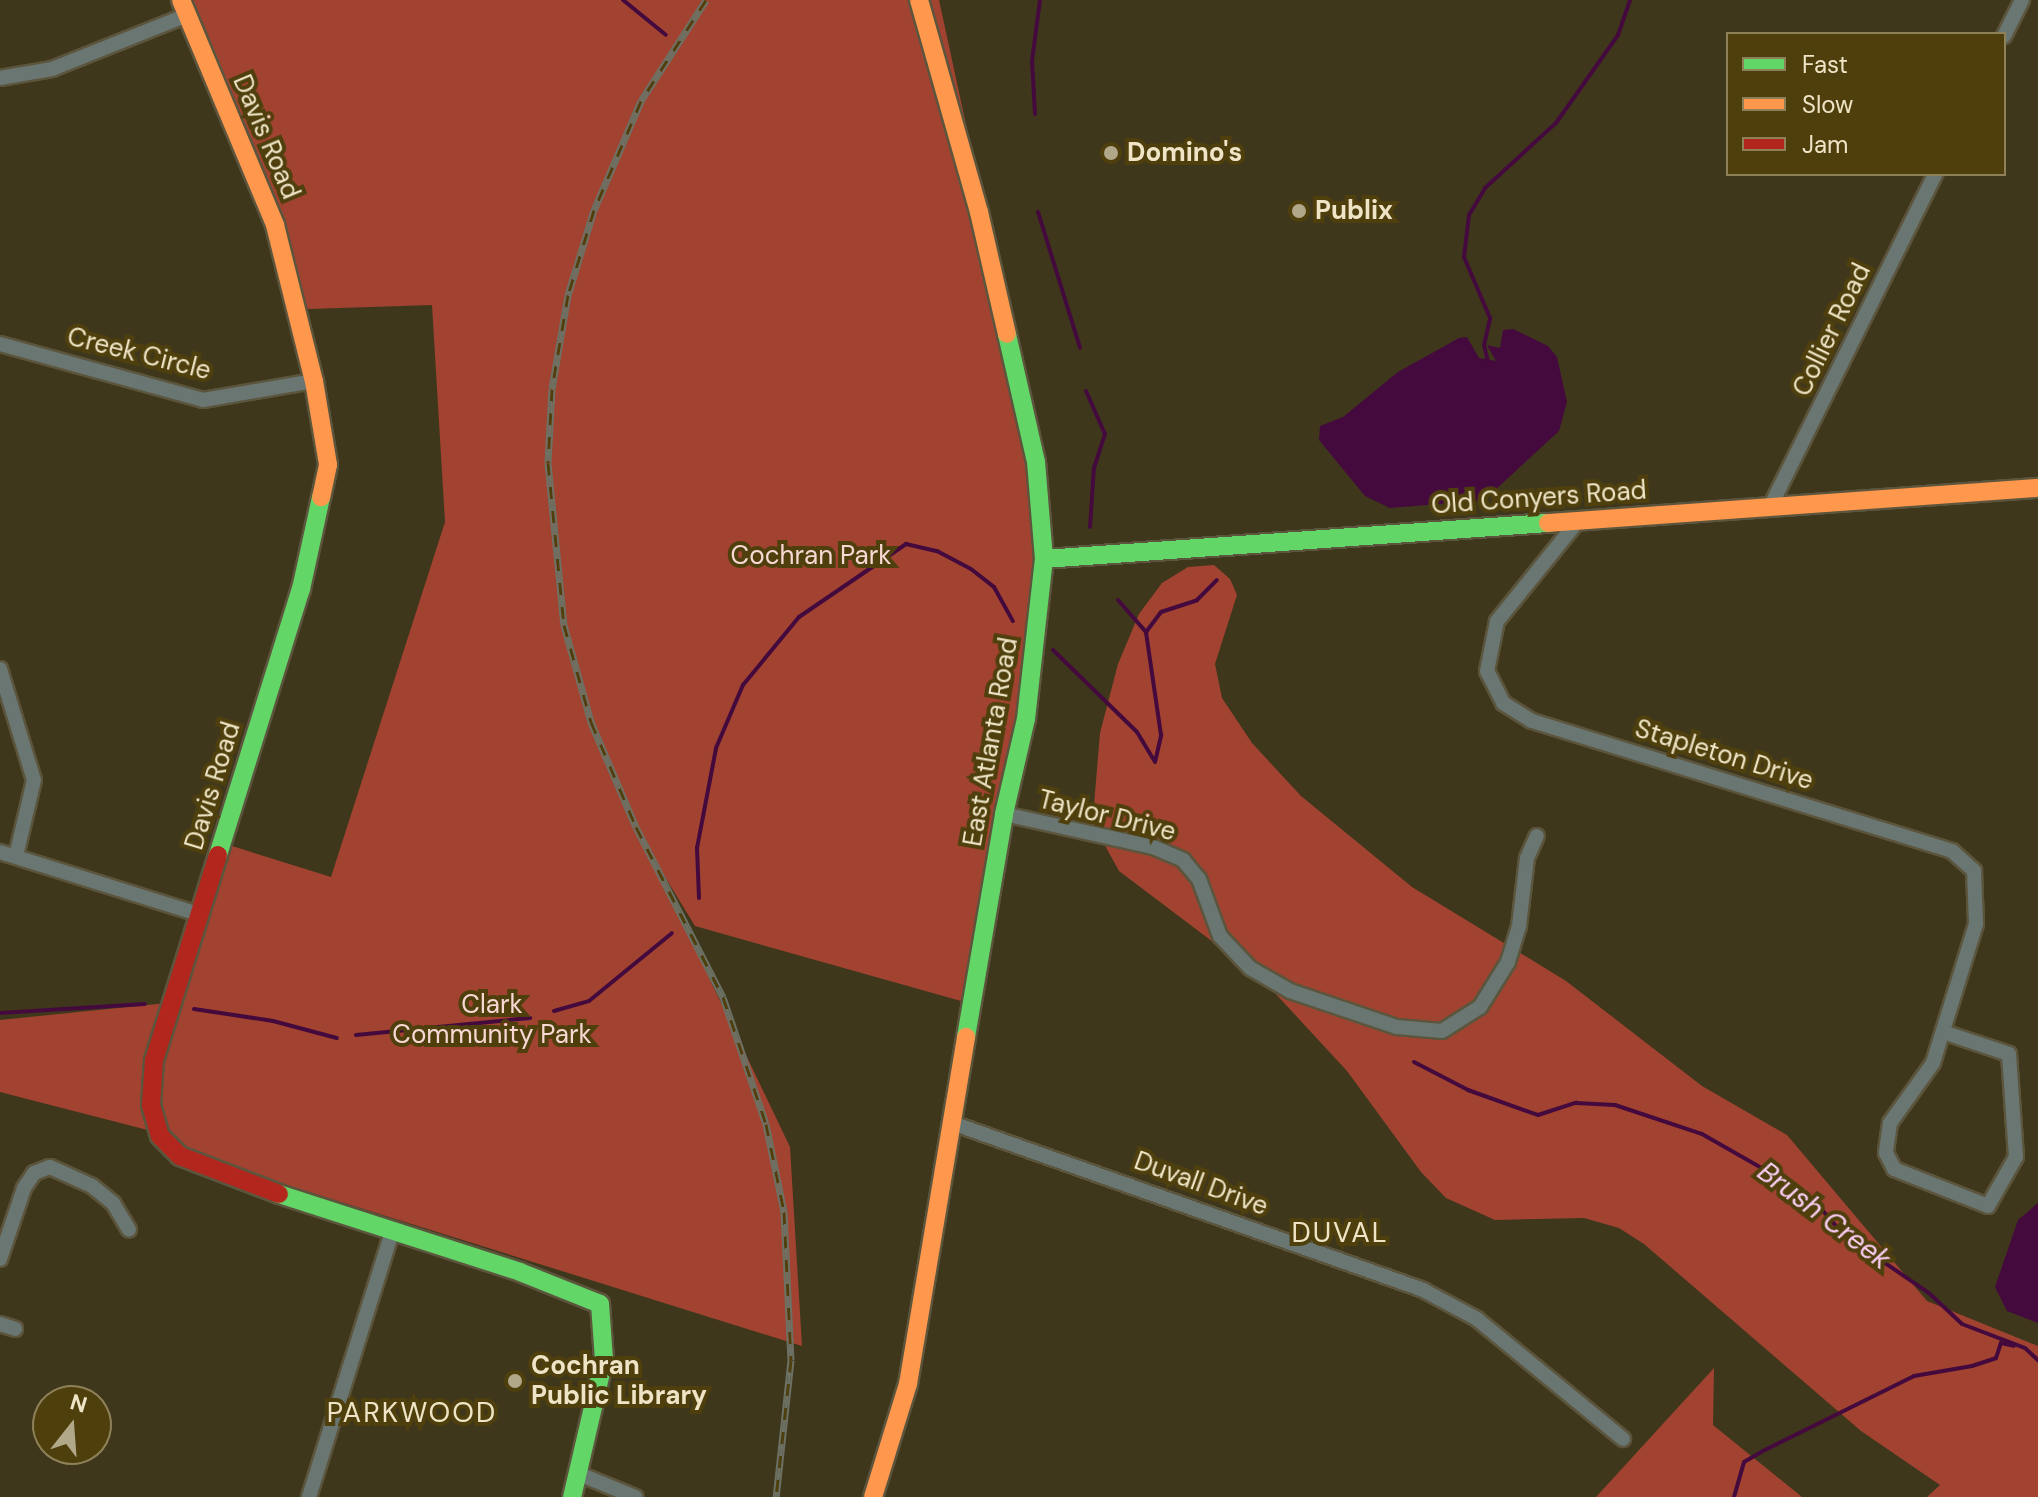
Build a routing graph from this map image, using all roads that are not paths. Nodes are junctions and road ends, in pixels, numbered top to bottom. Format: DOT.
graph roads {
  1 [pos="919,0"];
  2 [pos="2022,0"];
  3 [pos="184,8"];
  4 [pos="2006,32"];
  5 [pos="0,78"];
  6 [pos="1934,176"];
  7 [pos="0,344"];
  8 [pos="314,381"];
  9 [pos="2038,488"];
  10 [pos="1770,507"];
  11 [pos="1577,522"];
  12 [pos="1044,559"];
  13 [pos="0,669"];
  14 [pos="1004,814"];
  15 [pos="1537,836"];
  16 [pos="0,852"];
  17 [pos="16,856"];
  18 [pos="201,915"];
  19 [pos="1943,1032"];
  20 [pos="952,1123"];
  21 [pos="129,1230"];
  22 [pos="392,1232"];
  23 [pos="0,1259"];
  24 [pos="0,1324"];
  25 [pos="15,1329"];
  26 [pos="1623,1439"];
  27 [pos="579,1474"];
  28 [pos="309,1497"];
  29 [pos="572,1497"];
  30 [pos="635,1497"];
  31 [pos="873,1497"];
  1 -- 12 [label="street, East Atlanta Road"];
  2 -- 4 [label="street"];
  3 -- 5 [label="street"];
  3 -- 8 [label="street, Davis Road"];
  6 -- 10 [label="street, Collier Road"];
  7 -- 8 [label="street, Creek Circle"];
  8 -- 18 [label="street, Davis Road"];
  9 -- 10 [label="street, Old Conyers Road"];
  10 -- 11 [label="street, Old Conyers Road"];
  11 -- 12 [label="street, Old Conyers Road"];
  11 -- 19 [label="street, Stapleton Drive"];
  12 -- 14 [label="street, East Atlanta Road"];
  13 -- 17 [label="street"];
  14 -- 15 [label="street, Taylor Drive"];
  14 -- 20 [label="street, East Atlanta Road"];
  16 -- 17 [label="street"];
  17 -- 18 [label="street"];
  18 -- 22 [label="street, Davis Road"];
  19 -- 19 [label="street, Stapleton Drive"];
  20 -- 26 [label="street, Duvall Drive"];
  20 -- 31 [label="street, East Atlanta Road"];
  21 -- 23 [label="street"];
  22 -- 27 [label="street, Davis Road"];
  22 -- 28 [label="street"];
  24 -- 25 [label="street"];
  27 -- 29 [label="street"];
  27 -- 30 [label="street"];
}
